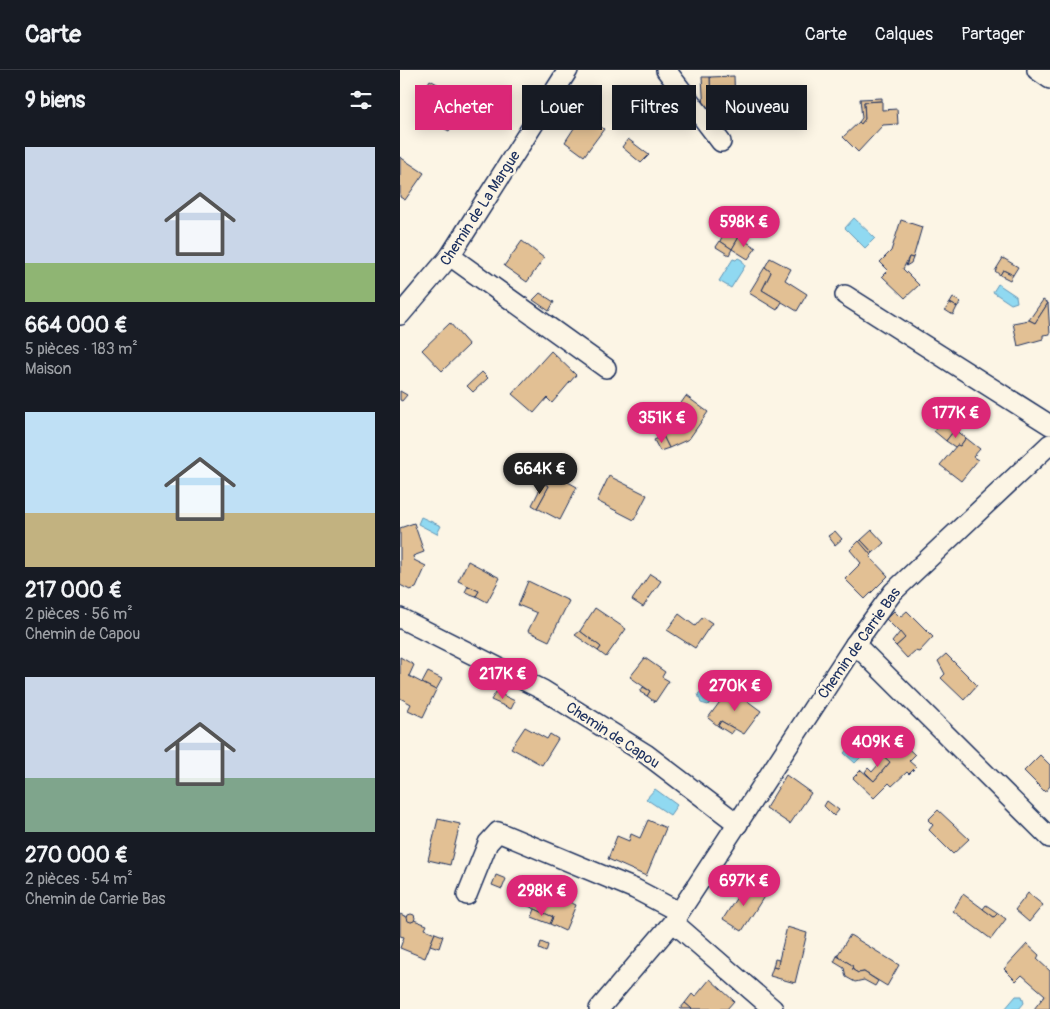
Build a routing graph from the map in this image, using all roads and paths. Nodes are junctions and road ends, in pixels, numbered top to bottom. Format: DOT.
graph roads {
  1 [pos="568,70"];
  2 [pos="666,70"];
  3 [pos="1037,70"];
  4 [pos="1050,78"];
  5 [pos="721,142"];
  6 [pos="450,256"];
  7 [pos="845,295"];
  8 [pos="400,315"];
  9 [pos="606,368"];
  10 [pos="1050,425"];
  11 [pos="1050,444"];
  12 [pos="400,618"];
  13 [pos="855,644"];
  14 [pos="738,824"];
  15 [pos="1050,838"];
  16 [pos="467,895"];
  17 [pos="676,917"];
  18 [pos="600,1009"];
  19 [pos="773,1009"];
  1 -- 6 [label="street, Chemin de La Margue"];
  2 -- 5 [label="street"];
  3 -- 4 [label="street"];
  6 -- 8 [label="street, Chemin de La Margue"];
  6 -- 9 [label="street"];
  7 -- 10 [label="street"];
  11 -- 13 [label="street, Chemin de Carrie Bas"];
  12 -- 14 [label="street, Chemin de Capou"];
  13 -- 14 [label="street, Chemin de Carrie Bas"];
  13 -- 15 [label="street"];
  14 -- 17 [label="street, Chemin de Carrie Bas"];
  16 -- 17 [label="street"];
  17 -- 18 [label="street, Chemin de Carrie Bas"];
  17 -- 19 [label="street"];
}
